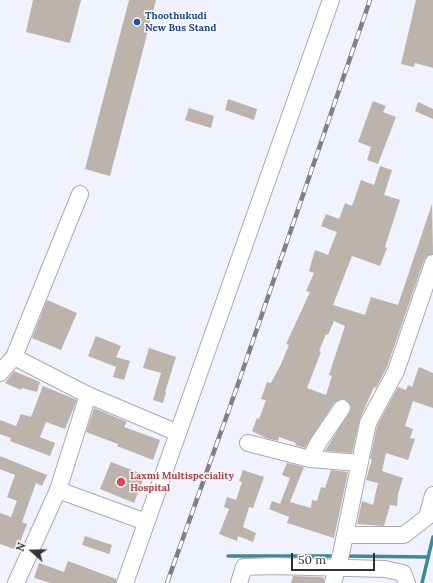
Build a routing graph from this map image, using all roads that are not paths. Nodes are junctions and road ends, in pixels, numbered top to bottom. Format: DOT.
graph roads {
  1 [pos="331,0"];
  2 [pos="80,194"];
  3 [pos="433,263"];
  4 [pos="14,358"];
  5 [pos="0,373"];
  6 [pos="88,395"];
  7 [pos="342,408"];
  8 [pos="178,433"];
  9 [pos="248,442"];
  10 [pos="310,460"];
  11 [pos="360,463"];
  12 [pos="58,490"];
  13 [pos="433,495"];
  14 [pos="146,522"];
  15 [pos="345,535"];
  16 [pos="339,561"];
  17 [pos="16,583"];
  18 [pos="125,583"];
  19 [pos="239,583"];
  20 [pos="333,583"];
  21 [pos="407,583"];
  1 -- 8 [label="street"];
  2 -- 4 [label="street"];
  3 -- 11 [label="street"];
  4 -- 5 [label="street"];
  4 -- 6 [label="street"];
  6 -- 8 [label="street"];
  6 -- 12 [label="street"];
  7 -- 10 [label="street"];
  8 -- 14 [label="street"];
  9 -- 10 [label="street"];
  10 -- 11 [label="street"];
  11 -- 15 [label="street"];
  12 -- 14 [label="street"];
  12 -- 17 [label="street"];
  13 -- 15 [label="street"];
  14 -- 18 [label="street"];
  15 -- 16 [label="street"];
  16 -- 19 [label="street"];
  16 -- 20 [label="street"];
  16 -- 21 [label="street"];
}
